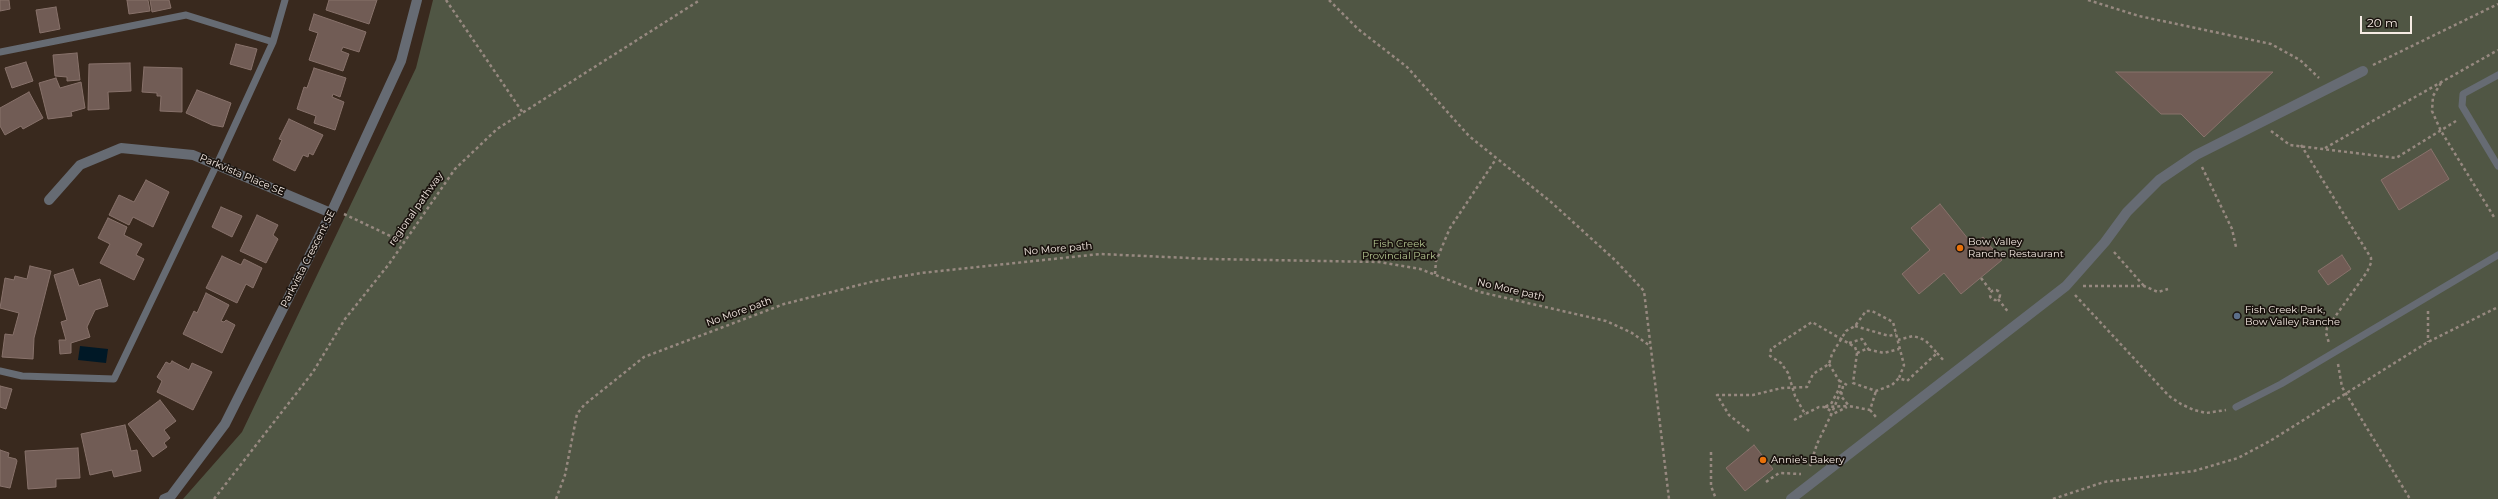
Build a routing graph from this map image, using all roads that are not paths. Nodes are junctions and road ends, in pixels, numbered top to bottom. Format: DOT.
graph roads {
  1 [pos="285,0"];
  2 [pos="418,0"];
  3 [pos="273,42"];
  4 [pos="0,52"];
  5 [pos="2363,71"];
  6 [pos="2498,75"];
  7 [pos="217,164"];
  8 [pos="2498,166"];
  9 [pos="49,200"];
  10 [pos="331,213"];
  11 [pos="2498,255"];
  12 [pos="0,371"];
  13 [pos="2236,407"];
  14 [pos="164,499"];
  15 [pos="1790,499"];
  1 -- 3 [label="lane"];
  2 -- 10 [label="street, Parkvista Crescent SE"];
  3 -- 4 [label="lane"];
  3 -- 7 [label="lane"];
  5 -- 15 [label="street"];
  6 -- 8 [label="lane"];
  7 -- 9 [label="street, Parkvista Place SE"];
  7 -- 10 [label="street, Parkvista Place SE"];
  7 -- 12 [label="lane"];
  10 -- 14 [label="street, Parkvista Crescent SE"];
  11 -- 13 [label="lane"];
}
